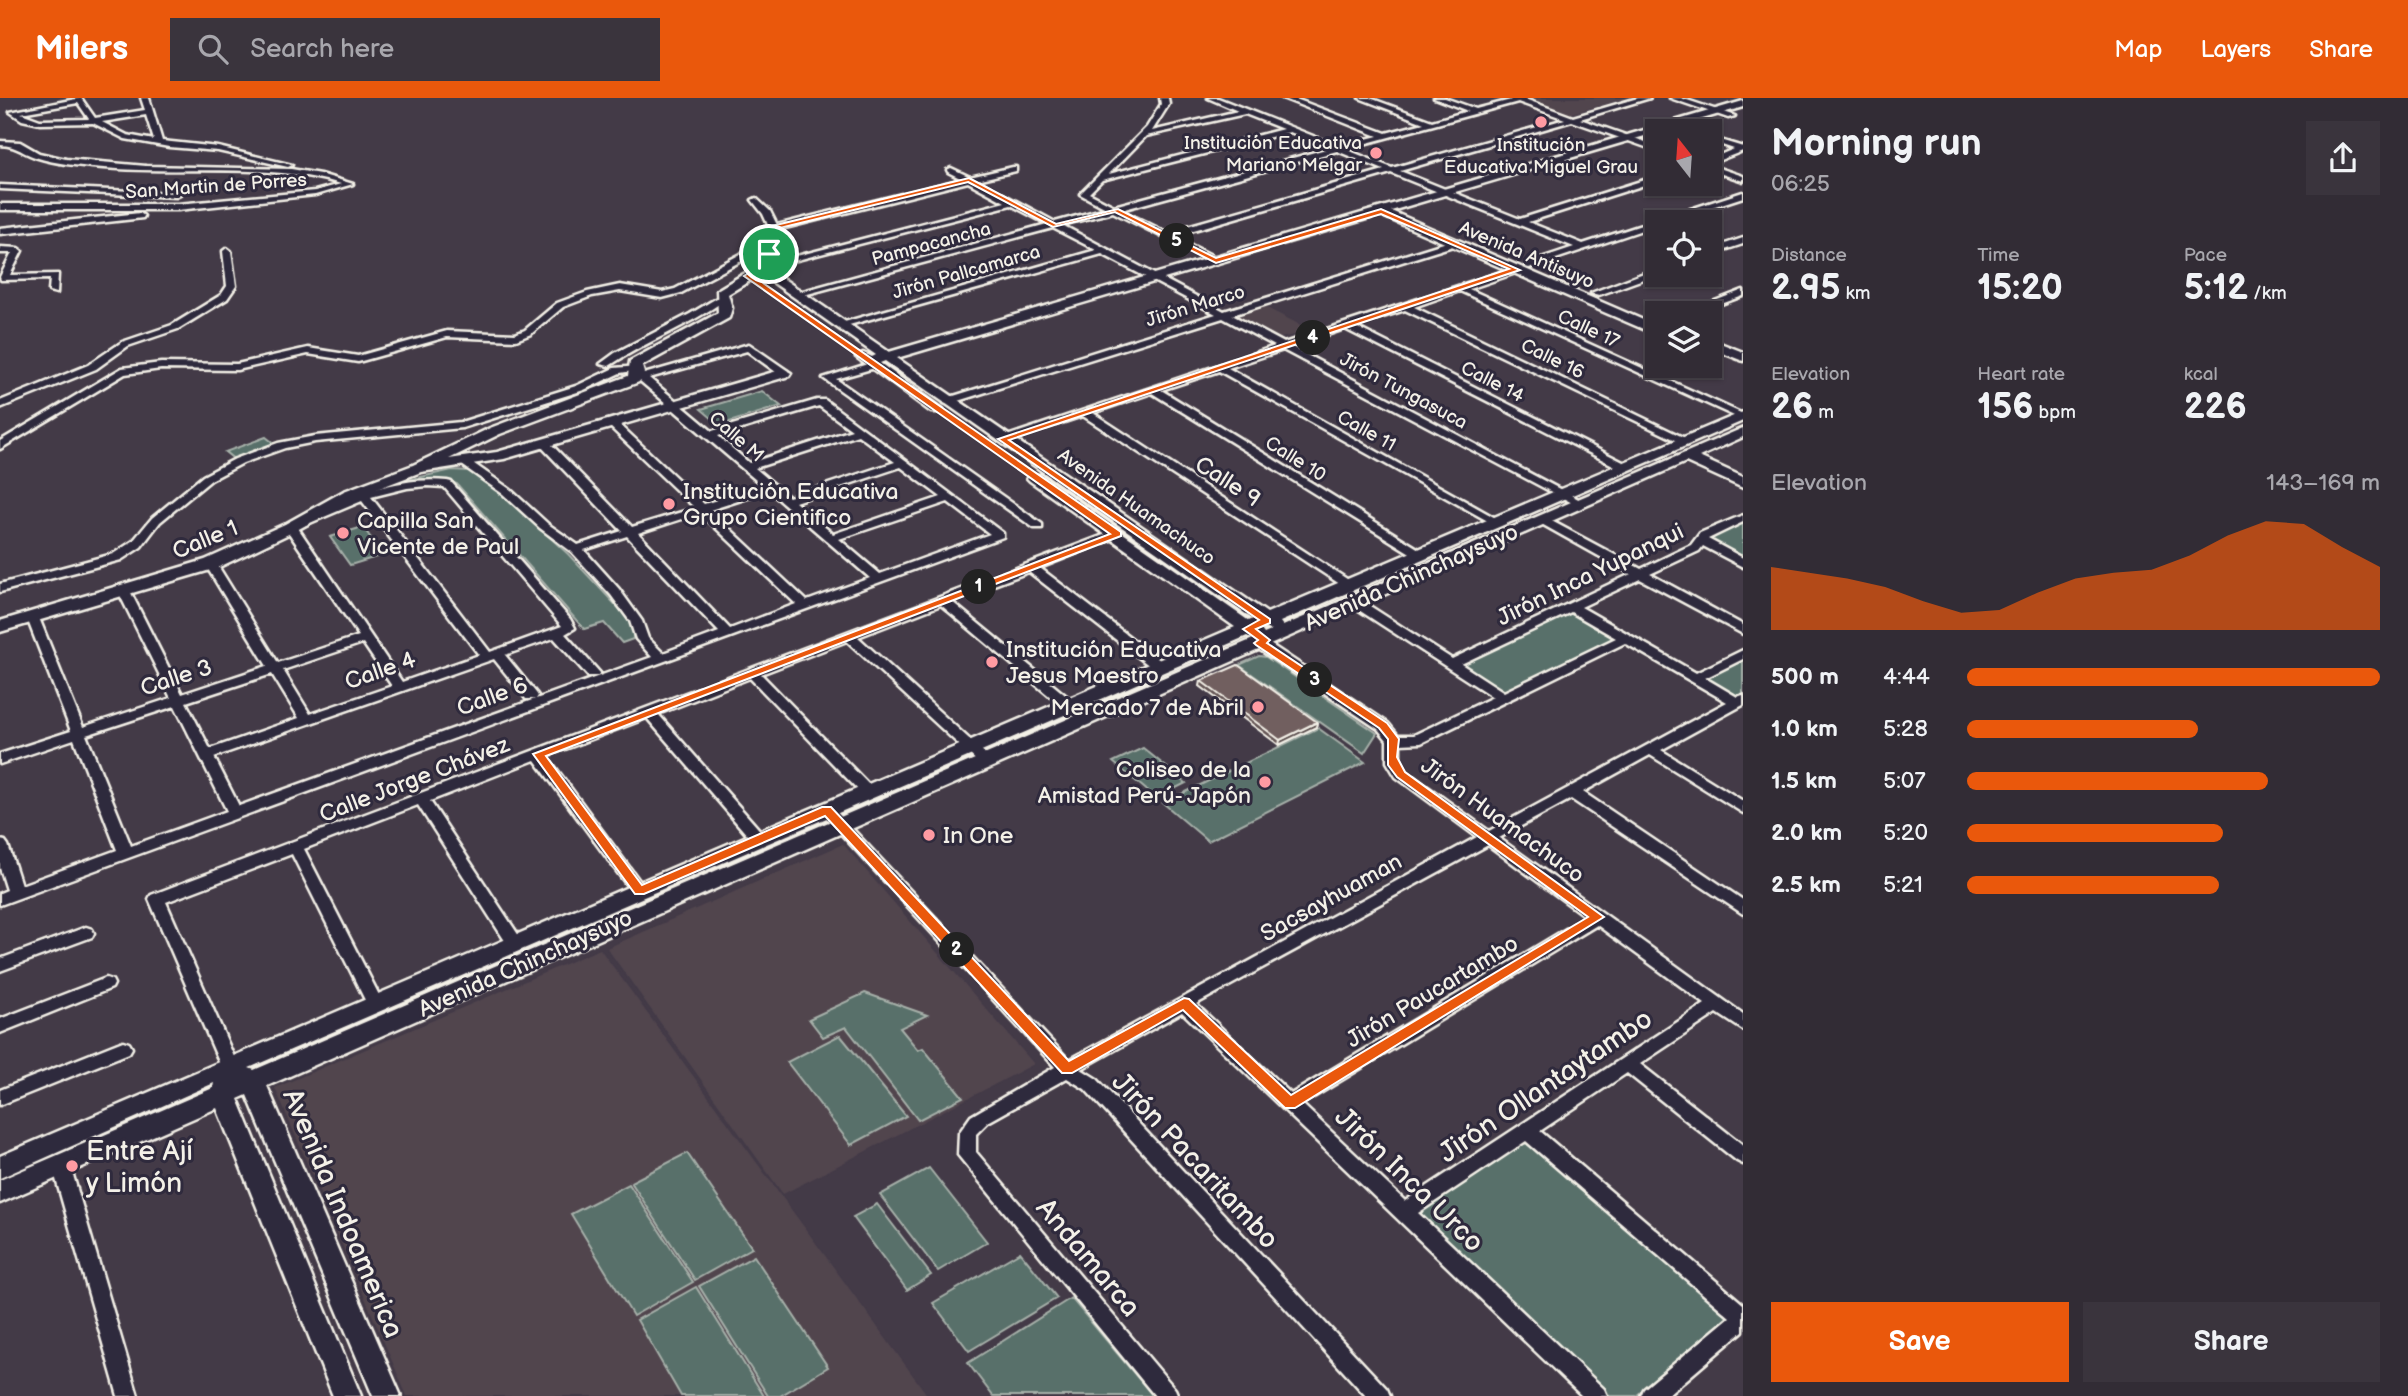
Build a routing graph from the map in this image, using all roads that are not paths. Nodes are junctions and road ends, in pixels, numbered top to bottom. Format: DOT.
graph roads {
  1 [pos="145,98"];
  2 [pos="1164,98"];
  3 [pos="1212,98"];
  4 [pos="1286,98"];
  5 [pos="1363,98"];
  6 [pos="1438,98"];
  7 [pos="1646,98"];
  8 [pos="1674,98"];
  9 [pos="1516,99"];
  10 [pos="1743,104"];
  11 [pos="148,112"];
  12 [pos="1244,112"];
  13 [pos="1477,112"];
  14 [pos="1731,116"];
  15 [pos="1572,119"];
  16 [pos="93,121"];
  17 [pos="1433,124"];
  18 [pos="1290,130"];
  19 [pos="1142,135"];
  20 [pos="1386,136"];
  21 [pos="1627,138"];
  22 [pos="158,142"];
  23 [pos="1645,142"];
  24 [pos="1722,142"];
  25 [pos="0,143"];
  26 [pos="1641,143"];
  27 [pos="1645,144"];
  28 [pos="1338,150"];
  29 [pos="1722,157"];
  30 [pos="1013,169"];
  31 [pos="951,170"];
  32 [pos="1390,170"];
  33 [pos="293,171"];
  34 [pos="1722,171"];
  35 [pos="1097,179"];
  36 [pos="1743,179"];
  37 [pos="969,180"];
  38 [pos="1645,182"];
  39 [pos="0,187"];
  40 [pos="1444,192"];
  41 [pos="1743,194"];
  42 [pos="1733,197"];
  43 [pos="1459,198"];
  44 [pos="756,201"];
  45 [pos="1743,201"];
  46 [pos="1011,203"];
  47 [pos="0,207"];
  48 [pos="27,207"];
  49 [pos="166,207"];
  50 [pos="178,207"];
  51 [pos="1116,210"];
  52 [pos="1394,213"];
  53 [pos="1520,222"];
  54 [pos="1055,226"];
  55 [pos="774,228"];
  56 [pos="5,231"];
  57 [pos="1165,235"];
  58 [pos="1743,241"];
  59 [pos="1453,243"];
  60 [pos="1582,247"];
  61 [pos="1722,248"];
  62 [pos="751,249"];
  63 [pos="0,250"];
  64 [pos="227,251"];
  65 [pos="1103,251"];
  66 [pos="1216,261"];
  67 [pos="1522,267"];
  68 [pos="758,270"];
  69 [pos="1645,275"];
  70 [pos="1163,281"];
  71 [pos="1460,288"];
  72 [pos="54,291"];
  73 [pos="1596,293"];
  74 [pos="1743,293"];
  75 [pos="797,294"];
  76 [pos="722,298"];
  77 [pos="1721,301"];
  78 [pos="1405,306"];
  79 [pos="1224,314"];
  80 [pos="1645,314"];
  81 [pos="839,325"];
  82 [pos="1645,325"];
  83 [pos="1346,326"];
  84 [pos="1286,347"];
  85 [pos="1722,347"];
  86 [pos="1740,354"];
  87 [pos="1722,359"];
  88 [pos="102,362"];
  89 [pos="605,364"];
  90 [pos="881,364"];
  91 [pos="1221,368"];
  92 [pos="1743,368"];
  93 [pos="122,371"];
  94 [pos="638,373"];
  95 [pos="784,373"];
  96 [pos="1154,390"];
  97 [pos="948,401"];
  98 [pos="0,405"];
  99 [pos="675,405"];
  100 [pos="1084,412"];
  101 [pos="612,423"];
  102 [pos="1740,423"];
  103 [pos="860,431"];
  104 [pos="710,435"];
  105 [pos="1003,439"];
  106 [pos="544,443"];
  107 [pos="0,446"];
  108 [pos="1687,449"];
  109 [pos="466,463"];
  110 [pos="903,463"];
  111 [pos="747,467"];
  112 [pos="1625,467"];
  113 [pos="418,468"];
  114 [pos="1743,483"];
  115 [pos="771,487"];
  116 [pos="365,497"];
  117 [pos="949,498"];
  118 [pos="1571,499"];
  119 [pos="788,501"];
  120 [pos="702,509"];
  121 [pos="1743,518"];
  122 [pos="1542,520"];
  123 [pos="1495,522"];
  124 [pos="1038,526"];
  125 [pos="291,527"];
  126 [pos="630,532"];
  127 [pos="1117,534"];
  128 [pos="831,538"];
  129 [pos="1702,541"];
  130 [pos="576,549"];
  131 [pos="1420,555"];
  132 [pos="1743,562"];
  133 [pos="211,564"];
  134 [pos="1031,567"];
  135 [pos="1642,574"];
  136 [pos="879,579"];
  137 [pos="0,587"];
  138 [pos="124,591"];
  139 [pos="1352,593"];
  140 [pos="943,601"];
  141 [pos="805,606"];
  142 [pos="1574,608"];
  143 [pos="33,618"];
  144 [pos="0,627"];
  145 [pos="1743,629"];
  146 [pos="563,630"];
  147 [pos="1265,633"];
  148 [pos="728,634"];
  149 [pos="849,636"];
  150 [pos="366,638"];
  151 [pos="1625,638"];
  152 [pos="1743,654"];
  153 [pos="492,656"];
  154 [pos="661,658"];
  155 [pos="1451,664"];
  156 [pos="1160,667"];
  157 [pos="275,668"];
  158 [pos="593,673"];
  159 [pos="752,673"];
  160 [pos="1695,678"];
  161 [pos="400,688"];
  162 [pos="531,696"];
  163 [pos="1504,698"];
  164 [pos="178,700"];
  165 [pos="1740,701"];
  166 [pos="1070,706"];
  167 [pos="649,712"];
  168 [pos="307,720"];
  169 [pos="79,733"];
  170 [pos="1394,739"];
  171 [pos="1650,749"];
  172 [pos="538,754"];
  173 [pos="206,755"];
  174 [pos="978,755"];
  175 [pos="0,759"];
  176 [pos="1572,792"];
  177 [pos="869,793"];
  178 [pos="421,799"];
  179 [pos="1743,808"];
  180 [pos="235,813"];
  181 [pos="834,818"];
  182 [pos="1488,837"];
  183 [pos="759,839"];
  184 [pos="0,845"];
  185 [pos="296,846"];
  186 [pos="127,853"];
  187 [pos="639,891"];
  188 [pos="16,893"];
  189 [pos="0,899"];
  190 [pos="1743,908"];
  191 [pos="1598,917"];
  192 [pos="86,933"];
  193 [pos="515,943"];
  194 [pos="0,965"];
  195 [pos="106,984"];
  196 [pos="376,1003"];
  197 [pos="1184,1003"];
  198 [pos="1717,1004"];
  199 [pos="1743,1023"];
  200 [pos="0,1027"];
  201 [pos="123,1048"];
  202 [pos="1628,1064"];
  203 [pos="229,1066"];
  204 [pos="1067,1069"];
  205 [pos="253,1082"];
  206 [pos="224,1095"];
  207 [pos="0,1098"];
  208 [pos="1290,1103"];
  209 [pos="1527,1131"];
  210 [pos="967,1155"];
  211 [pos="1743,1156"];
  212 [pos="61,1166"];
  213 [pos="0,1167"];
  214 [pos="0,1192"];
  215 [pos="1405,1212"];
  216 [pos="1743,1318"];
  217 [pos="128,1396"];
  218 [pos="347,1396"];
  219 [pos="387,1396"];
  220 [pos="1168,1396"];
  221 [pos="1380,1396"];
  222 [pos="1597,1396"];
  223 [pos="1651,1396"];
  1 -- 11 [label="street"];
  2 -- 19 [label="street"];
  3 -- 12 [label="street"];
  4 -- 20 [label="street"];
  5 -- 17 [label="street"];
  6 -- 13 [label="street"];
  7 -- 15 [label="street"];
  8 -- 14 [label="street"];
  9 -- 13 [label="street, Pampacancha"];
  9 -- 15 [label="street"];
  10 -- 14 [label="main road"];
  11 -- 16 [label="street"];
  11 -- 22 [label="street"];
  12 -- 18 [label="street"];
  12 -- 19 [label="street"];
  13 -- 17 [label="street, Pampacancha"];
  14 -- 21 [label="main road"];
  15 -- 21 [label="street"];
  15 -- 32 [label="street"];
  16 -- 16 [label="street"];
  16 -- 22 [label="street"];
  17 -- 20 [label="street, Pampacancha"];
  18 -- 28 [label="street"];
  18 -- 35 [label="street"];
  19 -- 35 [label="street"];
  20 -- 28 [label="street, Pampacancha"];
  21 -- 26 [label="street"];
  21 -- 40 [label="main road"];
  22 -- 33 [label="street"];
  23 -- 26 [label="main road"];
  24 -- 29 [label="street"];
  25 -- 33 [label="street"];
  26 -- 27 [label="street"];
  26 -- 43 [label="main road"];
  28 -- 32 [label="street"];
  28 -- 51 [label="street, Pampacancha"];
  30 -- 37 [label="street"];
  31 -- 37 [label="street, Jirón Tungasuca"];
  32 -- 40 [label="street"];
  32 -- 57 [label="street"];
  33 -- 50 [label="street, San Martin de Porres"];
  34 -- 36 [label="street"];
  35 -- 51 [label="street"];
  37 -- 46 [label="street, Jirón Tungasuca"];
  37 -- 55 [label="street"];
  38 -- 53 [label="street"];
  39 -- 49 [label="street"];
  40 -- 43 [label="street"];
  40 -- 52 [label="main road"];
  41 -- 42 [label="street"];
  42 -- 45 [label="street"];
  42 -- 60 [label="street"];
  43 -- 52 [label="main road"];
  43 -- 53 [label="street"];
  44 -- 55 [label="street"];
  46 -- 54 [label="street, Jirón Tungasuca"];
  46 -- 68 [label="street"];
  47 -- 48 [label="street, San Martin de Porres"];
  48 -- 49 [label="street, San Martin de Porres"];
  48 -- 56 [label="street"];
  49 -- 50 [label="street, San Martin de Porres"];
  50 -- 56 [label="street"];
  51 -- 54 [label="street, Pampacancha"];
  51 -- 57 [label="street"];
  52 -- 59 [label="main road, Avenida Antisuyo"];
  52 -- 66 [label="main road"];
  52 -- 67 [label="main road, Avenida Antisuyo"];
  52 -- 70 [label="main road"];
  53 -- 60 [label="street"];
  54 -- 65 [label="street, Jirón Tungasuca"];
  54 -- 75 [label="street, Pampacancha"];
  55 -- 62 [label="street"];
  57 -- 66 [label="street"];
  58 -- 61 [label="street"];
  59 -- 67 [label="main road, Avenida Antisuyo"];
  59 -- 79 [label="street, Jirón Marco"];
  60 -- 67 [label="street"];
  62 -- 68 [label="street"];
  62 -- 93 [label="street"];
  63 -- 72 [label="street"];
  64 -- 88 [label="street"];
  65 -- 70 [label="street, Jirón Tungasuca"];
  65 -- 81 [label="street, Jirón Pallcamarca"];
  66 -- 70 [label="main road"];
  67 -- 71 [label="street"];
  67 -- 73 [label="main road, Avenida Antisuyo"];
  67 -- 82 [label="main road, Avenida Antisuyo"];
  68 -- 75 [label="main road, Avenida Huamachuco"];
  68 -- 76 [label="main road, Calle 1"];
  68 -- 90 [label="main road, Avenida Huamachuco"];
  69 -- 73 [label="street"];
  70 -- 79 [label="street, Jirón Tungasuca"];
  70 -- 90 [label="main road"];
  71 -- 78 [label="street"];
  71 -- 102 [label="street, Calle 17"];
  73 -- 80 [label="main road, Avenida Antisuyo"];
  74 -- 77 [label="street"];
  75 -- 81 [label="main road, Avenida Huamachuco"];
  76 -- 89 [label="street"];
  76 -- 94 [label="main road, Calle 1"];
  78 -- 83 [label="street"];
  78 -- 108 [label="street, Calle 16"];
  79 -- 84 [label="street, Jirón Tungasuca"];
  79 -- 97 [label="street, Jirón Marco"];
  81 -- 90 [label="main road, Avenida Huamachuco"];
  83 -- 84 [label="street"];
  83 -- 112 [label="street, Calle 14"];
  84 -- 91 [label="street"];
  84 -- 118 [label="street, Jirón Tungasuca"];
  85 -- 86 [label="main road"];
  87 -- 92 [label="main road"];
  88 -- 93 [label="street"];
  88 -- 98 [label="street"];
  90 -- 97 [label="main road, Avenida Huamachuco"];
  90 -- 124 [label="street"];
  90 -- 127 [label="main road, Avenida Huamachuco"];
  91 -- 96 [label="street"];
  91 -- 123 [label="street, Calle 11"];
  93 -- 107 [label="street"];
  94 -- 95 [label="street"];
  94 -- 99 [label="street, Calle M"];
  94 -- 113 [label="main road, Calle 1"];
  94 -- 137 [label="street"];
  95 -- 99 [label="main road, Calle 1"];
  96 -- 100 [label="street"];
  96 -- 131 [label="street, Calle 10"];
  97 -- 105 [label="main road, Avenida Huamachuco"];
  99 -- 101 [label="main road, Calle 1"];
  99 -- 104 [label="street, Calle M"];
  100 -- 105 [label="street"];
  100 -- 139 [label="street, Calle 9"];
  101 -- 106 [label="main road, Calle 1"];
  101 -- 120 [label="street"];
  102 -- 108 [label="main road, Avenida Chinchaysuyo"];
  103 -- 104 [label="street"];
  103 -- 110 [label="street"];
  103 -- 111 [label="street"];
  104 -- 111 [label="street, Calle M"];
  105 -- 147 [label="main road, Avenida Huamachuco"];
  106 -- 109 [label="main road, Calle 1"];
  106 -- 126 [label="street"];
  108 -- 112 [label="main road, Avenida Chinchaysuyo"];
  108 -- 114 [label="main road"];
  108 -- 118 [label="main road, Avenida Chinchaysuyo"];
  109 -- 113 [label="main road, Calle 1"];
  109 -- 130 [label="street"];
  110 -- 117 [label="street"];
  110 -- 119 [label="street"];
  111 -- 115 [label="street, Calle M"];
  112 -- 118 [label="main road, Avenida Chinchaysuyo"];
  113 -- 125 [label="main road, Calle 1"];
  115 -- 119 [label="street, Calle M"];
  115 -- 120 [label="street"];
  116 -- 125 [label="street"];
  116 -- 146 [label="street"];
  116 -- 153 [label="street"];
  117 -- 128 [label="street"];
  117 -- 136 [label="street, Calle 6"];
  118 -- 122 [label="main road, Avenida Chinchaysuyo"];
  118 -- 123 [label="main road, Avenida Chinchaysuyo"];
  119 -- 128 [label="street, Calle M"];
  120 -- 126 [label="street"];
  120 -- 141 [label="street"];
  121 -- 129 [label="street, Jirón Inca Yupanqui"];
  122 -- 135 [label="street"];
  122 -- 139 [label="main road, Avenida Chinchaysuyo"];
  123 -- 131 [label="main road, Avenida Chinchaysuyo"];
  125 -- 133 [label="main road, Calle 1"];
  125 -- 150 [label="street"];
  126 -- 130 [label="street"];
  126 -- 148 [label="street"];
  127 -- 134 [label="street, Calle Jorge Chávez"];
  127 -- 147 [label="main road, Avenida Huamachuco"];
  128 -- 136 [label="street, Calle M"];
  129 -- 132 [label="street"];
  129 -- 135 [label="street, Jirón Inca Yupanqui"];
  130 -- 154 [label="street"];
  131 -- 139 [label="main road, Avenida Chinchaysuyo"];
  133 -- 138 [label="main road, Calle 1"];
  133 -- 157 [label="street"];
  134 -- 140 [label="street, Calle Jorge Chávez"];
  134 -- 156 [label="street"];
  135 -- 142 [label="street, Jirón Inca Yupanqui"];
  135 -- 145 [label="street"];
  136 -- 141 [label="street, Calle 6"];
  138 -- 143 [label="main road, Calle 1"];
  138 -- 164 [label="street"];
  139 -- 147 [label="main road, Avenida Chinchaysuyo"];
  139 -- 155 [label="street, Calle 9"];
  140 -- 149 [label="street, Calle Jorge Chávez"];
  140 -- 166 [label="street"];
  141 -- 148 [label="street, Calle 6"];
  142 -- 151 [label="street"];
  142 -- 155 [label="street, Jirón Inca Yupanqui"];
  143 -- 144 [label="main road, Calle 1"];
  143 -- 169 [label="street"];
  146 -- 153 [label="street, Calle 4"];
  146 -- 158 [label="street"];
  147 -- 156 [label="main road, Avenida Chinchaysuyo"];
  147 -- 170 [label="street"];
  147 -- 174 [label="main road, Avenida Chinchaysuyo"];
  148 -- 154 [label="street, Calle 6"];
  149 -- 159 [label="street, Calle Jorge Chávez"];
  149 -- 174 [label="street"];
  150 -- 157 [label="street, Calle 3"];
  150 -- 161 [label="street"];
  151 -- 160 [label="street"];
  151 -- 163 [label="street"];
  152 -- 160 [label="street"];
  153 -- 161 [label="street, Calle 4"];
  153 -- 162 [label="street"];
  154 -- 180 [label="street, Calle 6"];
  155 -- 163 [label="street, Calle 9"];
  156 -- 166 [label="main road, Avenida Chinchaysuyo"];
  157 -- 164 [label="street, Calle 3"];
  157 -- 168 [label="street"];
  159 -- 167 [label="street, Calle Jorge Chávez"];
  159 -- 177 [label="street"];
  160 -- 165 [label="street"];
  161 -- 168 [label="street, Calle 4"];
  163 -- 170 [label="street"];
  164 -- 169 [label="street, Calle 3"];
  164 -- 173 [label="street"];
  165 -- 171 [label="street, Sacsayhuaman"];
  166 -- 174 [label="main road, Avenida Chinchaysuyo"];
  167 -- 172 [label="street, Calle Jorge Chávez"];
  167 -- 183 [label="street"];
  168 -- 173 [label="street, Calle 4"];
  169 -- 175 [label="street, Calle 3"];
  169 -- 186 [label="street"];
  170 -- 182 [label="street, Jirón Huamachuco"];
  171 -- 176 [label="street, Sacsayhuaman"];
  171 -- 179 [label="street"];
  172 -- 178 [label="street, Calle Jorge Chávez"];
  172 -- 187 [label="street"];
  173 -- 180 [label="street"];
  174 -- 177 [label="main road, Avenida Chinchaysuyo"];
  174 -- 181 [label="main road, Avenida Chinchaysuyo"];
  176 -- 182 [label="street, Sacsayhuaman"];
  176 -- 190 [label="street"];
  177 -- 181 [label="main road, Avenida Chinchaysuyo"];
  178 -- 185 [label="street, Calle Jorge Chávez"];
  178 -- 193 [label="street"];
  180 -- 186 [label="street, Calle 6"];
  181 -- 183 [label="main road, Avenida Chinchaysuyo"];
  181 -- 204 [label="street, Jirón Pacaritambo"];
  181 -- 205 [label="main road, Avenida Chinchaysuyo"];
  182 -- 191 [label="street, Jirón Huamachuco"];
  182 -- 197 [label="street, Sacsayhuaman"];
  183 -- 187 [label="main road, Avenida Chinchaysuyo"];
  184 -- 188 [label="street"];
  185 -- 196 [label="street"];
  185 -- 203 [label="street, Calle Jorge Chávez"];
  186 -- 188 [label="street, Calle 6"];
  187 -- 193 [label="main road, Avenida Chinchaysuyo"];
  188 -- 189 [label="street, Calle 6"];
  191 -- 198 [label="street, Jirón Huamachuco"];
  191 -- 208 [label="street, Jirón Paucartambo"];
  192 -- 194 [label="street"];
  193 -- 196 [label="main road, Avenida Chinchaysuyo"];
  195 -- 200 [label="street"];
  196 -- 203 [label="main road, Avenida Chinchaysuyo"];
  197 -- 204 [label="street, Sacsayhuaman"];
  197 -- 208 [label="street, Jirón Inca Urco"];
  198 -- 199 [label="street, Jirón Huamachuco"];
  198 -- 202 [label="street, Jirón Ollantaytambo"];
  201 -- 207 [label="street"];
  202 -- 209 [label="street, Jirón Ollantaytambo"];
  202 -- 211 [label="street"];
  203 -- 205 [label="main road, Avenida Indoamerica"];
  203 -- 206 [label="main road"];
  203 -- 213 [label="main road, Avenida Chinchaysuyo"];
  204 -- 210 [label="street, Sacsayhuaman"];
  204 -- 221 [label="street, Jirón Pacaritambo"];
  205 -- 206 [label="main road, Avenida Chinchaysuyo"];
  205 -- 219 [label="main road, Avenida Indoamerica"];
  206 -- 212 [label="main road, Avenida Chinchaysuyo"];
  206 -- 218 [label="main road"];
  208 -- 215 [label="street, Jirón Inca Urco"];
  209 -- 215 [label="street, Jirón Ollantaytambo"];
  209 -- 216 [label="street"];
  210 -- 220 [label="street, Andamarca"];
  212 -- 214 [label="main road, Avenida Chinchaysuyo"];
  212 -- 217 [label="street"];
  215 -- 222 [label="street, Jirón Inca Urco"];
  216 -- 223 [label="street"];
}
